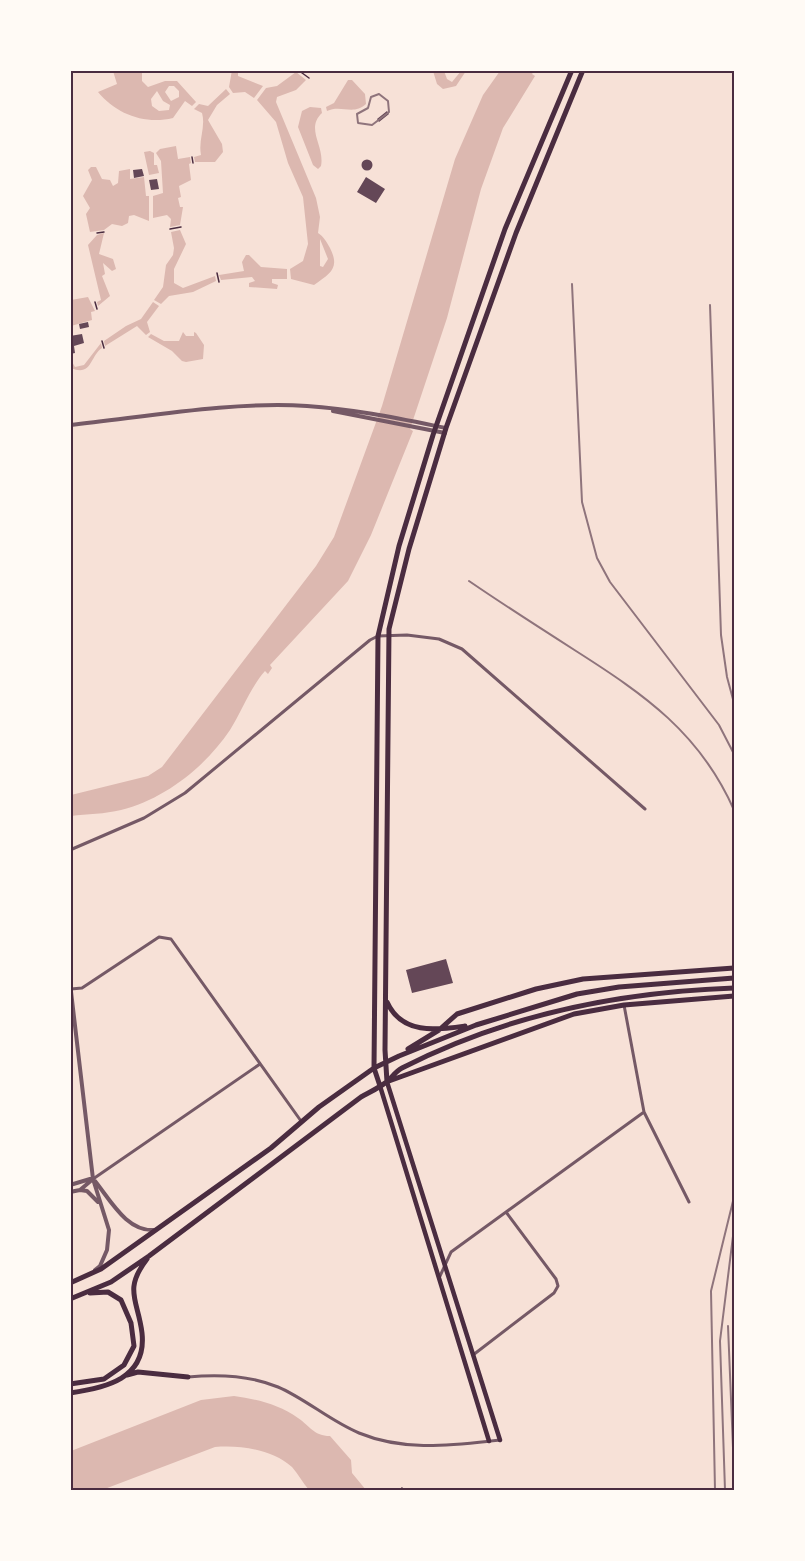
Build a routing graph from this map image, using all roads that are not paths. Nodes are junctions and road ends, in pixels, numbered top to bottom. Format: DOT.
graph roads {
  1 [pos="572,70"];
  2 [pos="583,70"];
  3 [pos="70,425"];
  4 [pos="436,428"];
  5 [pos="446,430"];
  6 [pos="378,636"];
  7 [pos="389,636"];
  8 [pos="645,809"];
  9 [pos="70,850"];
  10 [pos="734,968"];
  11 [pos="735,978"];
  12 [pos="70,983"];
  13 [pos="735,988"];
  14 [pos="71,989"];
  15 [pos="735,996"];
  16 [pos="386,998"];
  17 [pos="624,1005"];
  18 [pos="476,1025"];
  19 [pos="439,1029"];
  20 [pos="260,1064"];
  21 [pos="384,1064"];
  22 [pos="374,1068"];
  23 [pos="387,1082"];
  24 [pos="380,1086"];
  25 [pos="644,1112"];
  26 [pos="301,1121"];
  27 [pos="93,1179"];
  28 [pos="70,1185"];
  29 [pos="80,1190"];
  30 [pos="70,1192"];
  31 [pos="689,1202"];
  32 [pos="100,1204"];
  33 [pos="506,1212"];
  34 [pos="156,1230"];
  35 [pos="149,1256"];
  36 [pos="445,1262"];
  37 [pos="439,1277"];
  38 [pos="84,1278"];
  39 [pos="70,1283"];
  40 [pos="88,1293"];
  41 [pos="70,1299"];
  42 [pos="473,1355"];
  43 [pos="125,1375"];
  44 [pos="188,1377"];
  45 [pos="70,1384"];
  46 [pos="70,1394"];
  47 [pos="500,1440"];
  48 [pos="489,1441"];
  1 -- 4 [label="main road"];
  2 -- 5 [label="main road"];
  3 -- 4 [label="street"];
  4 -- 5 [label="street"];
  4 -- 6 [label="main road"];
  5 -- 7 [label="main road"];
  6 -- 7 [label="street"];
  6 -- 9 [label="street"];
  6 -- 22 [label="main road"];
  7 -- 8 [label="street"];
  7 -- 16 [label="main road"];
  10 -- 19 [label="main road"];
  11 -- 18 [label="main road"];
  12 -- 14 [label="street"];
  13 -- 23 [label="main road"];
  14 -- 20 [label="street"];
  14 -- 27 [label="street"];
  15 -- 17 [label="main road"];
  16 -- 19 [label="main road"];
  16 -- 21 [label="main road"];
  17 -- 23 [label="main road"];
  17 -- 25 [label="street"];
  18 -- 19 [label="main road"];
  18 -- 21 [label="main road"];
  19 -- 21 [label="main road"];
  20 -- 26 [label="street"];
  20 -- 27 [label="street"];
  21 -- 22 [label="main road"];
  21 -- 23 [label="main road"];
  22 -- 24 [label="main road"];
  22 -- 26 [label="main road"];
  23 -- 24 [label="main road"];
  23 -- 36 [label="main road"];
  24 -- 35 [label="main road"];
  24 -- 37 [label="main road"];
  25 -- 31 [label="street"];
  25 -- 33 [label="street"];
  26 -- 34 [label="main road"];
  27 -- 28 [label="street"];
  27 -- 29 [label="street"];
  27 -- 32 [label="street"];
  27 -- 34 [label="street"];
  29 -- 30 [label="street"];
  29 -- 32 [label="street"];
  32 -- 38 [label="street"];
  33 -- 36 [label="street"];
  33 -- 42 [label="street"];
  34 -- 38 [label="main road"];
  35 -- 40 [label="main road"];
  35 -- 43 [label="main road"];
  36 -- 37 [label="street"];
  36 -- 42 [label="main road"];
  37 -- 48 [label="main road"];
  38 -- 39 [label="main road"];
  40 -- 41 [label="main road"];
  40 -- 45 [label="main road"];
  42 -- 47 [label="main road"];
  43 -- 44 [label="main road"];
  43 -- 46 [label="main road"];
  44 -- 48 [label="street"];
  47 -- 48 [label="street"];
}
